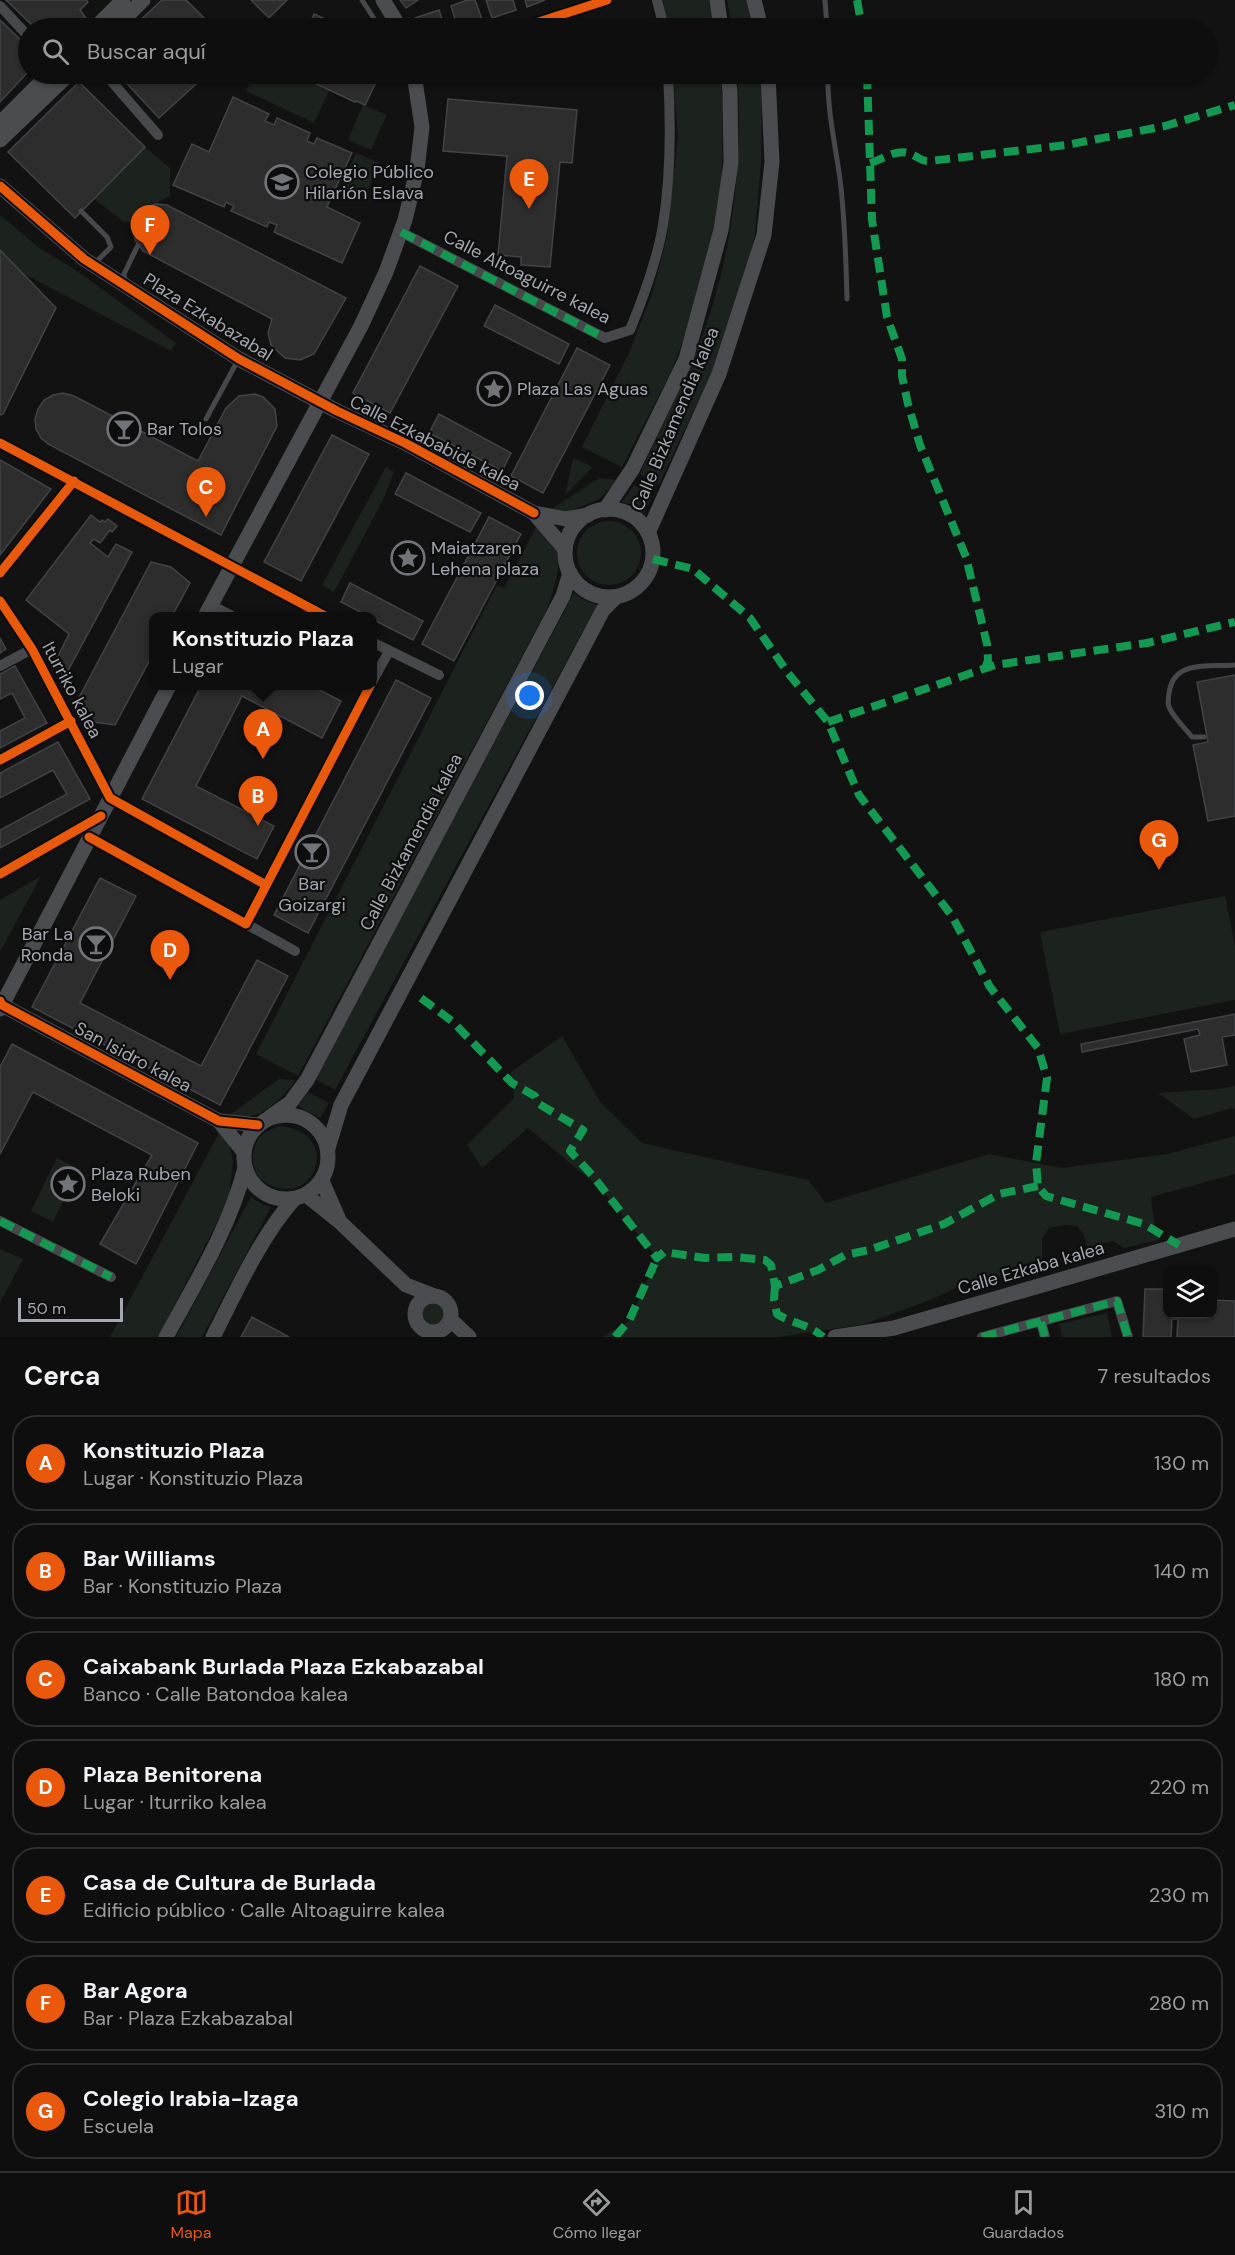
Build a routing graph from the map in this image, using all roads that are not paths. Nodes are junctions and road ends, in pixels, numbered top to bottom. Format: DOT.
graph roads {
  1 [pos="123,0"];
  2 [pos="143,0"];
  3 [pos="362,0"];
  4 [pos="382,0"];
  5 [pos="607,0"];
  6 [pos="657,0"];
  7 [pos="717,0"];
  8 [pos="754,0"];
  9 [pos="825,0"];
  10 [pos="0,6"];
  11 [pos="105,18"];
  12 [pos="125,18"];
  13 [pos="374,18"];
  14 [pos="394,18"];
  15 [pos="551,18"];
  16 [pos="662,18"];
  17 [pos="720,18"];
  18 [pos="758,18"];
  19 [pos="826,18"];
  20 [pos="18,25"];
  21 [pos="39,84"];
  22 [pos="59,84"];
  23 [pos="114,84"];
  24 [pos="416,84"];
  25 [pos="668,84"];
  26 [pos="729,84"];
  27 [pos="768,84"];
  28 [pos="828,84"];
  29 [pos="0,123"];
  30 [pos="158,135"];
  31 [pos="0,140"];
  32 [pos="0,186"];
  33 [pos="81,211"];
  34 [pos="401,232"];
  35 [pos="138,245"];
  36 [pos="93,264"];
  37 [pos="126,285"];
  38 [pos="847,298"];
  39 [pos="239,359"];
  40 [pos="320,402"];
  41 [pos="206,418"];
  42 [pos="0,443"];
  43 [pos="74,482"];
  44 [pos="605,510"];
  45 [pos="534,513"];
  46 [pos="588,515"];
  47 [pos="648,533"];
  48 [pos="566,549"];
  49 [pos="232,566"];
  50 [pos="0,573"];
  51 [pos="570,573"];
  52 [pos="616,597"];
  53 [pos="0,601"];
  54 [pos="208,611"];
  55 [pos="318,612"];
  56 [pos="377,645"];
  57 [pos="32,649"];
  58 [pos="389,651"];
  59 [pos="1235,665"];
  60 [pos="0,666"];
  61 [pos="377,671"];
  62 [pos="439,675"];
  63 [pos="167,690"];
  64 [pos="366,690"];
  65 [pos="71,721"];
  66 [pos="1204,737"];
  67 [pos="0,760"];
  68 [pos="110,798"];
  69 [pos="101,816"];
  70 [pos="90,837"];
  71 [pos="0,874"];
  72 [pos="266,885"];
  73 [pos="246,924"];
  74 [pos="295,951"];
  75 [pos="1,1005"];
  76 [pos="219,1121"];
  77 [pos="264,1121"];
  78 [pos="328,1148"];
  79 [pos="244,1152"];
  80 [pos="245,1168"];
  81 [pos="322,1181"];
  82 [pos="300,1197"];
  83 [pos="0,1221"];
  84 [pos="341,1223"];
  85 [pos="1235,1229"];
  86 [pos="111,1278"];
  87 [pos="406,1285"];
  88 [pos="432,1295"];
  89 [pos="414,1314"];
  90 [pos="451,1320"];
  91 [pos="1041,1322"];
  92 [pos="895,1333"];
  93 [pos="434,1334"];
  94 [pos="166,1337"];
  95 [pos="213,1337"];
  96 [pos="469,1337"];
  97 [pos="836,1337"];
  98 [pos="982,1337"];
  99 [pos="1045,1337"];
  100 [pos="1128,1337"];
  1 -- 11 [label="main road"];
  2 -- 12 [label="main road"];
  3 -- 13 [label="lane"];
  4 -- 14 [label="main road"];
  5 -- 15 [label="street"];
  6 -- 16 [label="street"];
  7 -- 17 [label="main road"];
  8 -- 18 [label="main road"];
  9 -- 19 [label="lane"];
  10 -- 20 [label="street"];
  21 -- 29 [label="main road"];
  22 -- 31 [label="main road"];
  23 -- 30 [label="street"];
  24 -- 34 [label="main road"];
  25 -- 34 [label="street, Calle Altoaguirre kalea"];
  26 -- 44 [label="main road, Calle Bizkamendia kalea"];
  27 -- 47 [label="main road, Calle Bizkamendia kalea"];
  28 -- 38 [label="lane"];
  32 -- 36 [label="main road, Plaza Ezkabazabal"];
  33 -- 36 [label="lane"];
  34 -- 40 [label="main road"];
  35 -- 37 [label="lane"];
  36 -- 37 [label="main road, Plaza Ezkabazabal"];
  37 -- 39 [label="main road, Plaza Ezkabazabal"];
  39 -- 40 [label="main road, Plaza Ezkabazabal"];
  39 -- 41 [label="lane"];
  40 -- 45 [label="main road, Calle Ezkababide kalea"];
  40 -- 49 [label="main road"];
  42 -- 43 [label="street"];
  43 -- 49 [label="street"];
  43 -- 50 [label="street"];
  44 -- 46 [label="main road"];
  44 -- 47 [label="main road"];
  45 -- 46 [label="main road, Calle Ezkababide kalea"];
  45 -- 48 [label="main road, Calle Ezkababide kalea"];
  46 -- 48 [label="main road"];
  47 -- 52 [label="main road"];
  48 -- 51 [label="main road"];
  49 -- 54 [label="main road"];
  49 -- 55 [label="street"];
  51 -- 52 [label="main road"];
  51 -- 77 [label="main road, Calle Bizkamendia kalea"];
  52 -- 78 [label="main road"];
  53 -- 57 [label="street, Iturriko kalea"];
  56 -- 58 [label="street"];
  57 -- 60 [label="street"];
  57 -- 65 [label="street, Iturriko kalea"];
  58 -- 61 [label="street"];
  58 -- 62 [label="street"];
  59 -- 66 [label="lane"];
  63 -- 68 [label="main road"];
  64 -- 72 [label="street"];
  65 -- 67 [label="street"];
  65 -- 68 [label="street, Iturriko kalea"];
  68 -- 69 [label="main road"];
  68 -- 72 [label="street"];
  69 -- 70 [label="main road"];
  69 -- 71 [label="street"];
  70 -- 73 [label="street"];
  70 -- 75 [label="main road"];
  72 -- 73 [label="street"];
  73 -- 74 [label="street"];
  75 -- 76 [label="main road, San Isidro kalea"];
  76 -- 77 [label="main road, San Isidro kalea"];
  76 -- 79 [label="main road, San Isidro kalea"];
  77 -- 78 [label="main road"];
  77 -- 79 [label="main road"];
  78 -- 81 [label="main road"];
  79 -- 80 [label="main road"];
  80 -- 82 [label="main road"];
  80 -- 94 [label="main road"];
  81 -- 82 [label="main road"];
  81 -- 84 [label="main road"];
  82 -- 84 [label="main road"];
  82 -- 95 [label="main road"];
  83 -- 86 [label="street"];
  84 -- 87 [label="main road"];
  85 -- 92 [label="main road, Calle Ezkaba kalea"];
  87 -- 88 [label="main road"];
  87 -- 89 [label="main road"];
  88 -- 89 [label="main road"];
  88 -- 90 [label="main road"];
  89 -- 93 [label="main road"];
  90 -- 93 [label="main road"];
  90 -- 96 [label="main road"];
  91 -- 98 [label="street"];
  91 -- 99 [label="street"];
  91 -- 100 [label="street"];
  92 -- 97 [label="main road, Calle Ezkaba kalea"];
}
